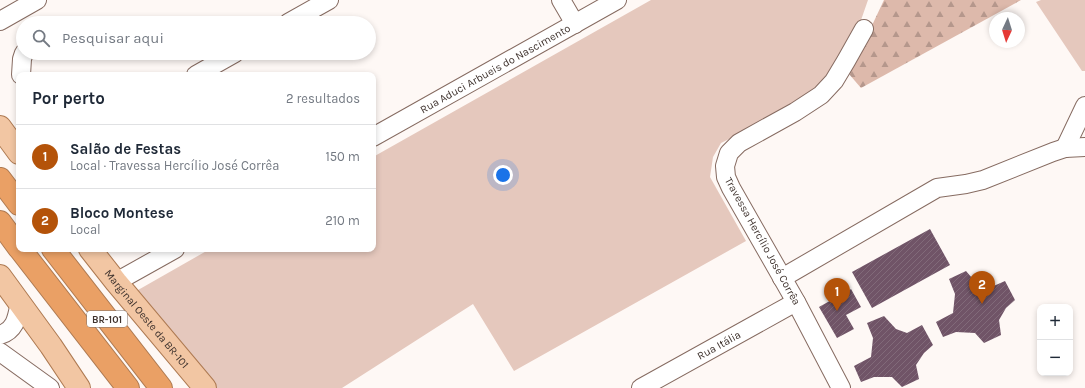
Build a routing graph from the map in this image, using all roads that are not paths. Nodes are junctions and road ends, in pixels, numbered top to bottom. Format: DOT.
graph roads {
  1 [pos="37,0"];
  2 [pos="329,0"];
  3 [pos="562,0"];
  4 [pos="617,0"];
  5 [pos="300,16"];
  6 [pos="0,21"];
  7 [pos="575,24"];
  8 [pos="864,29"];
  9 [pos="22,60"];
  10 [pos="223,60"];
  11 [pos="21,72"];
  12 [pos="201,72"];
  13 [pos="1085,106"];
  14 [pos="0,127"];
  15 [pos="376,136"];
  16 [pos="1085,147"];
  17 [pos="16,148"];
  18 [pos="1065,148"];
  19 [pos="0,179"];
  20 [pos="16,200"];
  21 [pos="0,222"];
  22 [pos="16,243"];
  23 [pos="23,252"];
  24 [pos="55,252"];
  25 [pos="92,252"];
  26 [pos="170,252"];
  27 [pos="0,276"];
  28 [pos="782,278"];
  29 [pos="116,282"];
  30 [pos="20,302"];
  31 [pos="796,302"];
  32 [pos="0,335"];
  33 [pos="0,352"];
  34 [pos="50,388"];
  35 [pos="79,388"];
  36 [pos="128,388"];
  37 [pos="161,388"];
  38 [pos="205,388"];
  39 [pos="641,388"];
  40 [pos="841,388"];
  1 -- 6 [label="street"];
  2 -- 5 [label="street"];
  3 -- 7 [label="street"];
  4 -- 7 [label="street, Rua Aduci Arbueis do Nascimento"];
  7 -- 15 [label="street, Rua Aduci Arbueis do Nascimento"];
  8 -- 28 [label="street, Travessa Hercílio José Corrêa"];
  9 -- 11 [label="street"];
  10 -- 12 [label="street"];
  13 -- 18 [label="street"];
  14 -- 17 [label="main road"];
  16 -- 18 [label="street"];
  18 -- 28 [label="street"];
  19 -- 20 [label="highway"];
  21 -- 22 [label="highway, BR-101"];
  23 -- 36 [label="highway, BR-101"];
  24 -- 37 [label="highway, BR-101"];
  25 -- 29 [label="main road, Marginal Oeste da BR-101"];
  26 -- 29 [label="street"];
  27 -- 30 [label="main road"];
  28 -- 31 [label="street, Travessa Hercílio José Corrêa"];
  29 -- 38 [label="main road, Marginal Oeste da BR-101"];
  30 -- 32 [label="street"];
  30 -- 35 [label="main road"];
  31 -- 39 [label="street, Rua Itália"];
  31 -- 40 [label="street, Travessa Hercílio José Corrêa"];
  33 -- 34 [label="street"];
}
